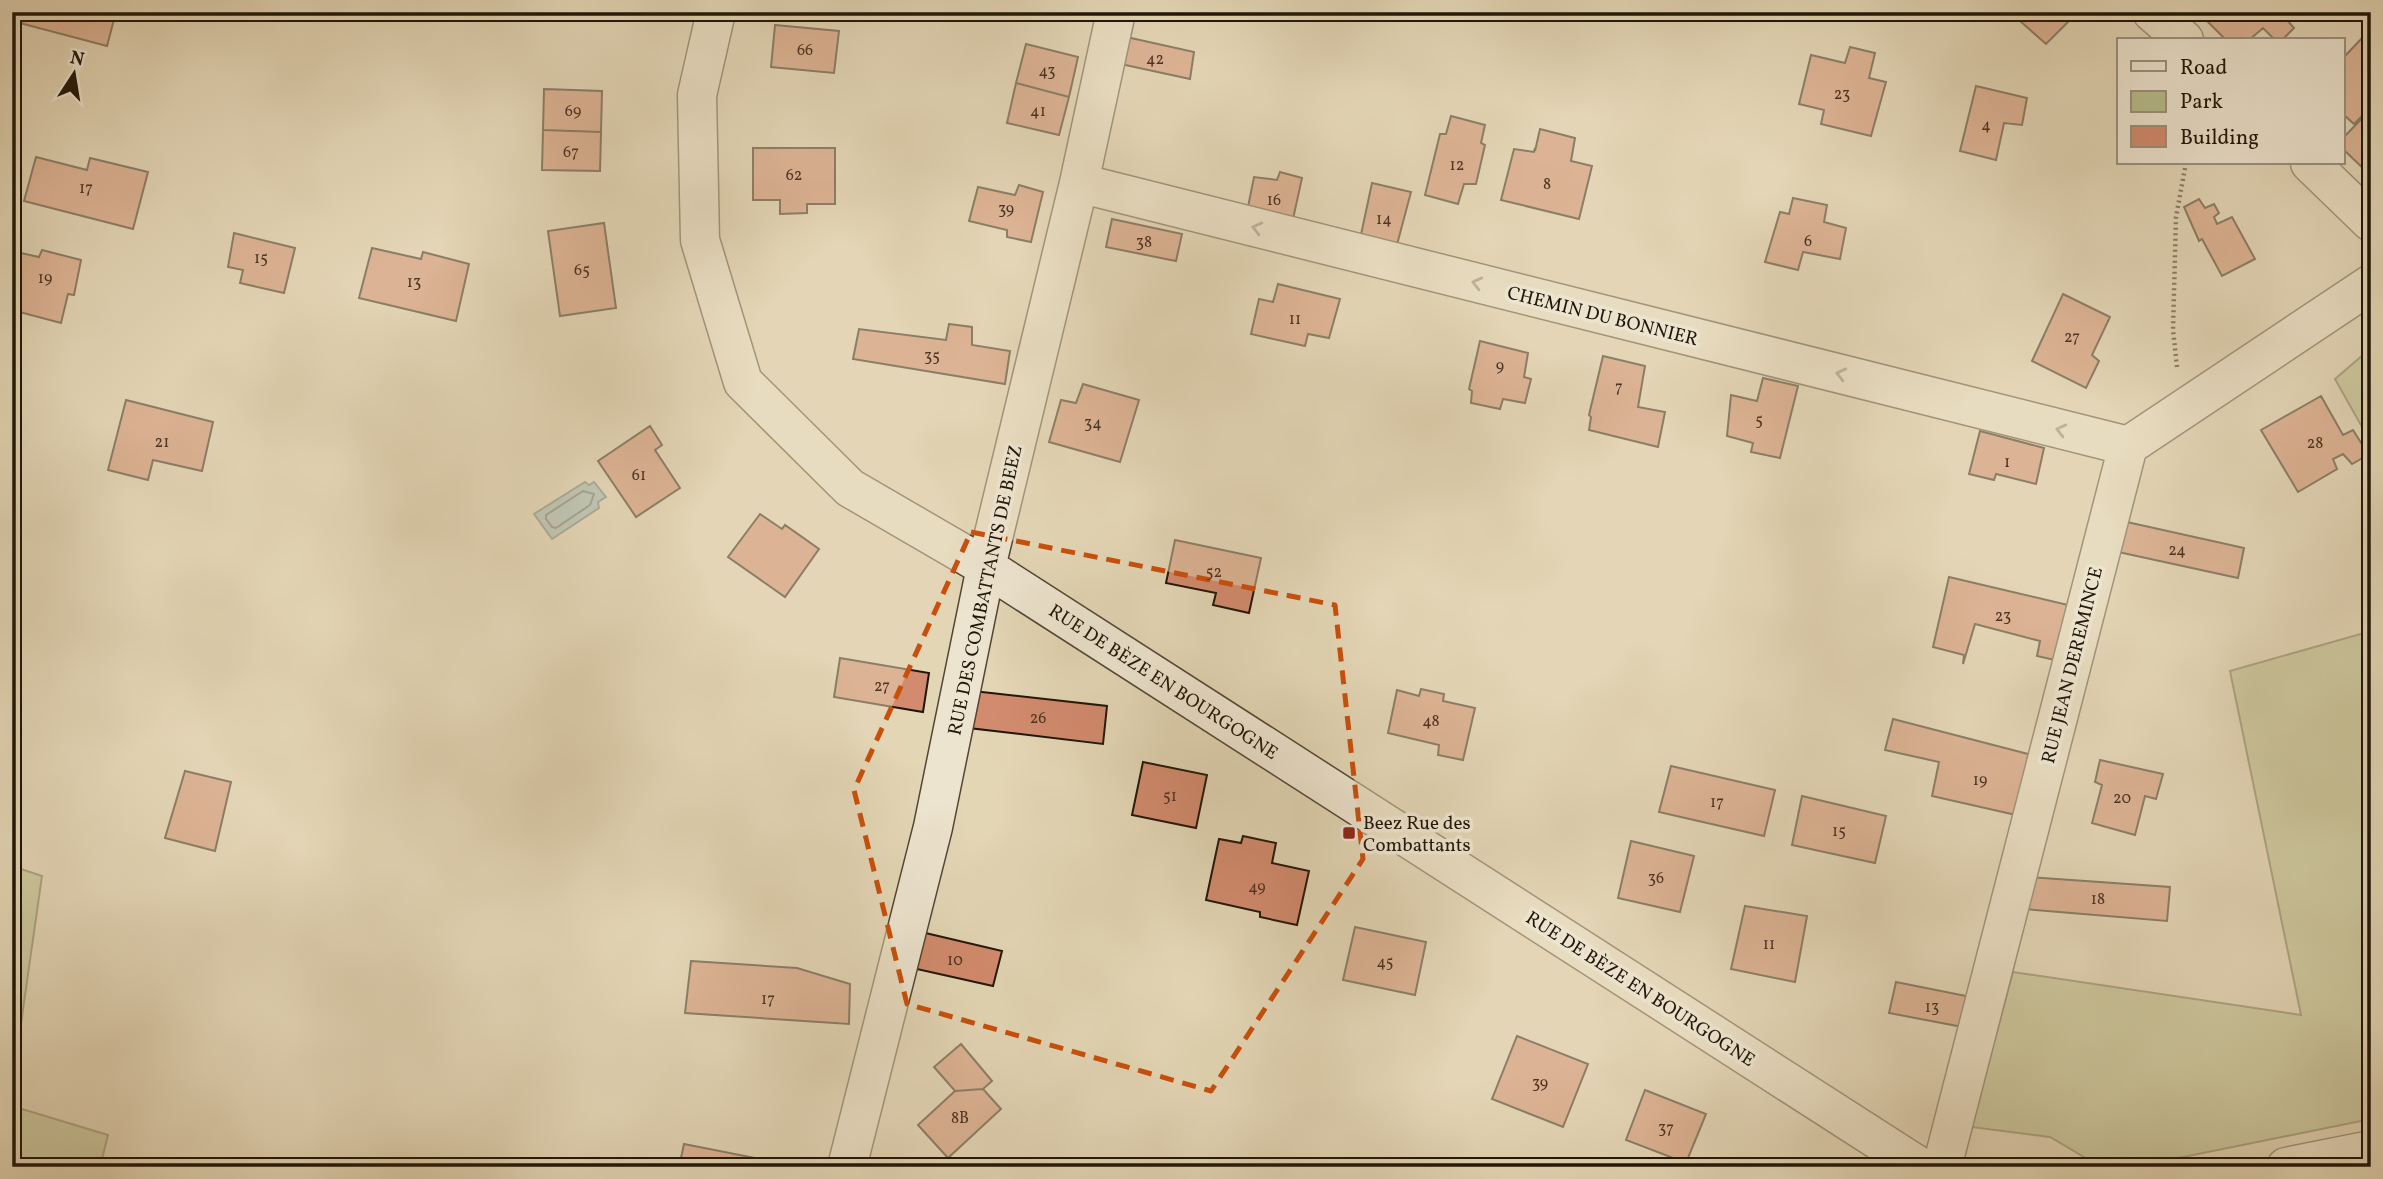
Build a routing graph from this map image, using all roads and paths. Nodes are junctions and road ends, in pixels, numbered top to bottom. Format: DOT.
graph roads {
  1 [pos="716,12"];
  2 [pos="1115,12"];
  3 [pos="2152,12"];
  4 [pos="2182,38"];
  5 [pos="2186,164"];
  6 [pos="2311,164"];
  7 [pos="1079,183"];
  8 [pos="2371,222"];
  9 [pos="2371,284"];
  10 [pos="2182,412"];
  11 [pos="2127,446"];
  12 [pos="986,566"];
  13 [pos="2371,1150"];
  14 [pos="847,1167"];
  15 [pos="1920,1167"];
  16 [pos="1942,1167"];
  17 [pos="2286,1167"];
  1 -- 12 [label="street, RUE DE BÈZE EN BOURGOGNE"];
  2 -- 7 [label="street, RUE DES COMBATTANTS DE BEEZ"];
  3 -- 4 [label="street"];
  5 -- 10 [label="path"];
  6 -- 8 [label="street"];
  11 -- 7 [label="street, CHEMIN DU BONNIER, one-way"];
  7 -- 12 [label="street, RUE DES COMBATTANTS DE BEEZ"];
  9 -- 10 [label="street"];
  10 -- 11 [label="street"];
  11 -- 16 [label="street, RUE JEAN DEREMINCE"];
  12 -- 14 [label="street, RUE DES COMBATTANTS DE BEEZ"];
  12 -- 15 [label="street, RUE DE BÈZE EN BOURGOGNE"];
  13 -- 17 [label="street"];
}
